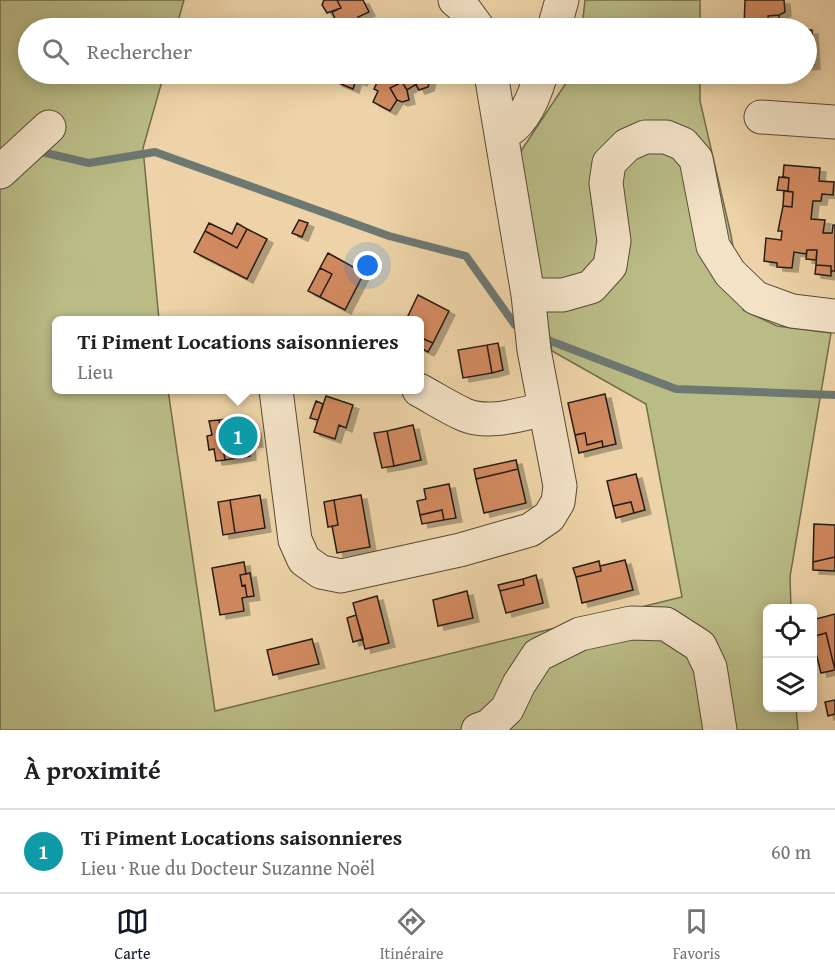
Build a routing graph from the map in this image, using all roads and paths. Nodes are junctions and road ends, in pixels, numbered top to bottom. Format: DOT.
graph roads {
  1 [pos="455,0"];
  2 [pos="562,0"];
  3 [pos="470,18"];
  4 [pos="557,18"];
  5 [pos="493,84"];
  6 [pos="536,84"];
  7 [pos="761,117"];
  8 [pos="835,122"];
  9 [pos="49,127"];
  10 [pos="501,135"];
  11 [pos="0,172"];
  12 [pos="528,305"];
  13 [pos="835,316"];
  14 [pos="424,393"];
  15 [pos="277,394"];
  16 [pos="545,410"];
  17 [pos="478,730"];
  18 [pos="720,730"];
  1 -- 3 [label="street"];
  2 -- 4 [label="street"];
  5 -- 10 [label="street"];
  6 -- 10 [label="street"];
  7 -- 8 [label="street"];
  9 -- 11 [label="street"];
  10 -- 12 [label="street"];
  12 -- 13 [label="street"];
  12 -- 16 [label="street"];
  14 -- 16 [label="street"];
  15 -- 16 [label="street"];
  17 -- 18 [label="street"];
}
